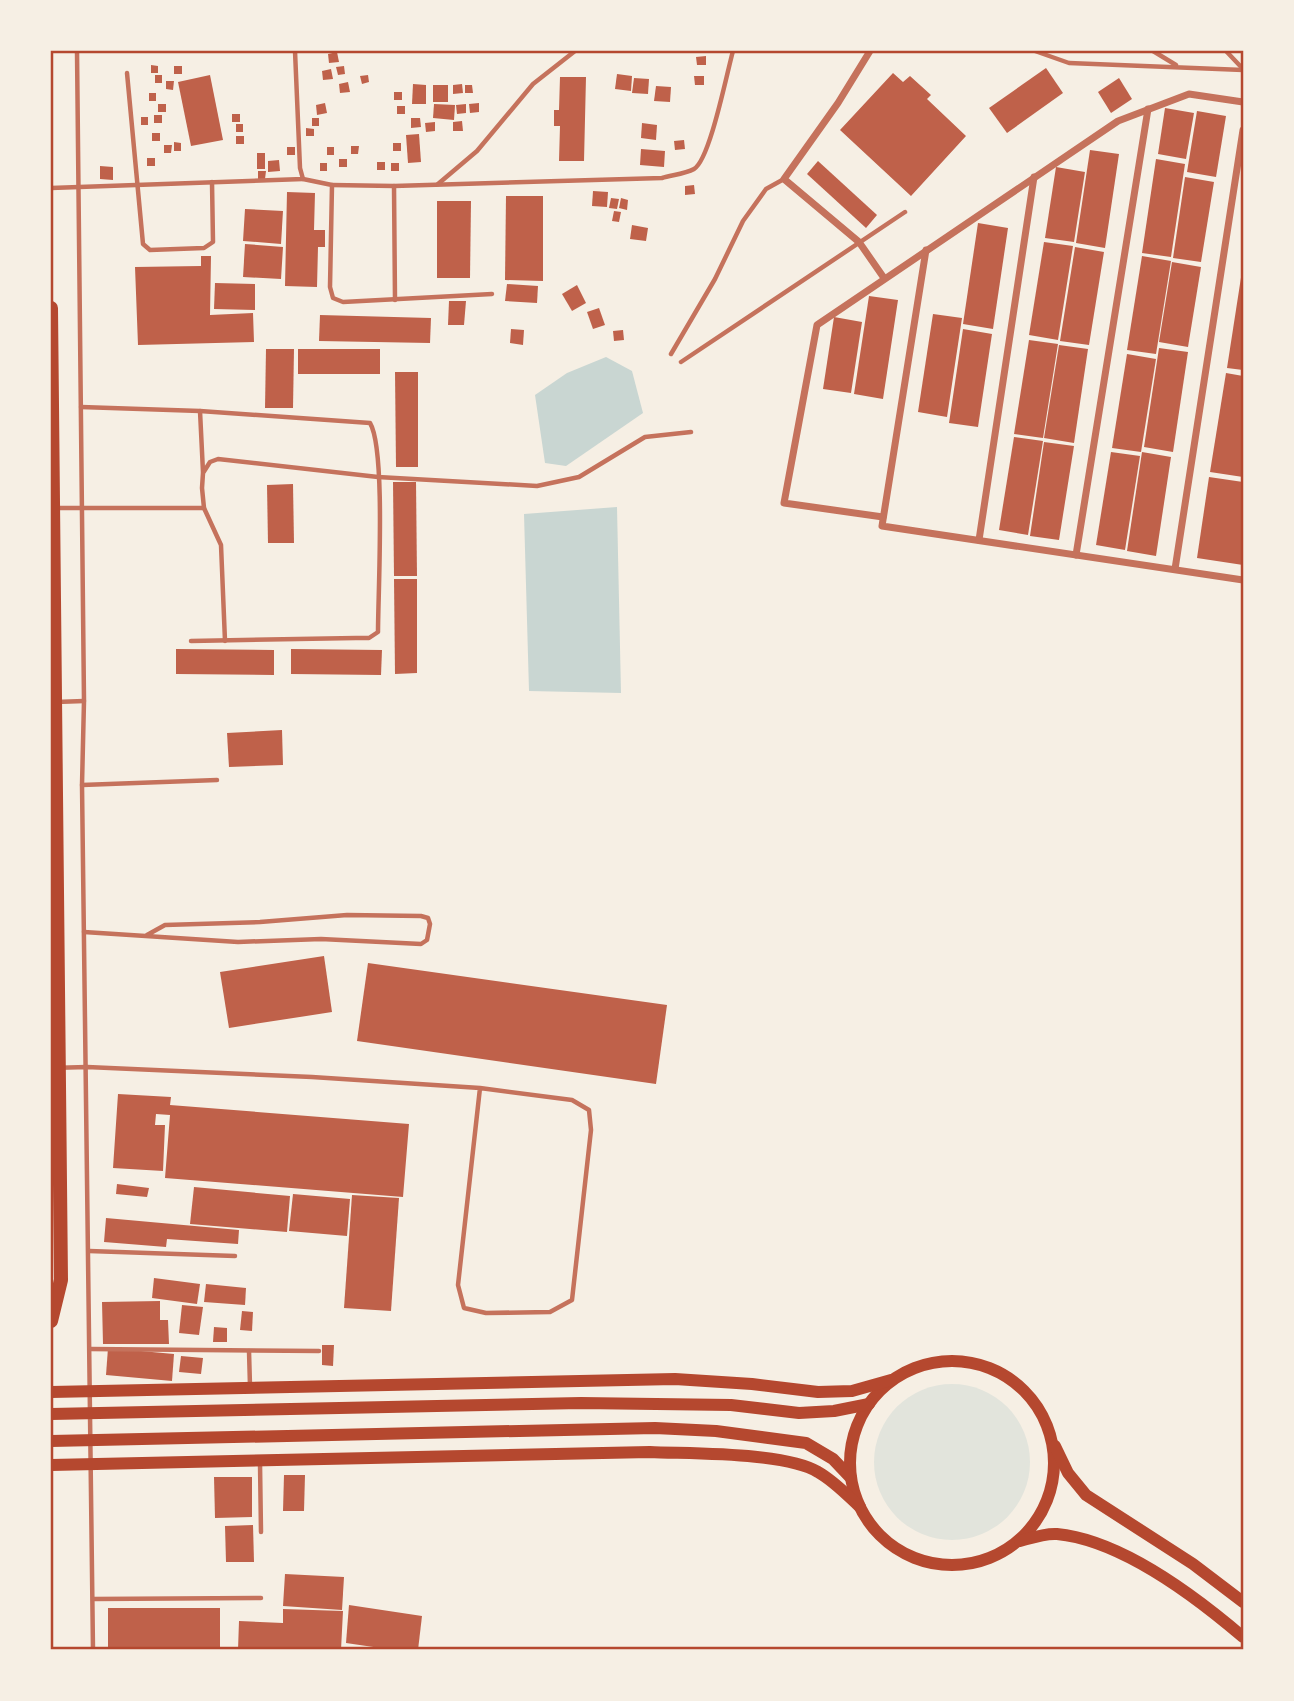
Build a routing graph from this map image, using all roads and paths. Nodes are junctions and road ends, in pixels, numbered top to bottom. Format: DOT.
graph roads {
  1 [pos="77,51"];
  2 [pos="295,51"];
  3 [pos="575,51"];
  4 [pos="733,51"];
  5 [pos="870,51"];
  6 [pos="1035,51"];
  7 [pos="1153,51"];
  8 [pos="1226,51"];
  9 [pos="1177,66"];
  10 [pos="1243,69"];
  11 [pos="127,73"];
  12 [pos="1243,102"];
  13 [pos="1148,109"];
  14 [pos="1243,130"];
  15 [pos="1034,177"];
  16 [pos="303,179"];
  17 [pos="785,179"];
  18 [pos="212,182"];
  19 [pos="136,184"];
  20 [pos="437,184"];
  21 [pos="332,185"];
  22 [pos="394,186"];
  23 [pos="79,187"];
  24 [pos="51,188"];
  25 [pos="905,212"];
  26 [pos="859,242"];
  27 [pos="926,250"];
  28 [pos="884,278"];
  29 [pos="492,295"];
  30 [pos="394,300"];
  31 [pos="51,308"];
  32 [pos="671,355"];
  33 [pos="681,362"];
  34 [pos="81,407"];
  35 [pos="200,411"];
  36 [pos="691,432"];
  37 [pos="203,473"];
  38 [pos="378,477"];
  39 [pos="53,508"];
  40 [pos="82,508"];
  41 [pos="204,508"];
  42 [pos="883,517"];
  43 [pos="979,540"];
  44 [pos="1076,555"];
  45 [pos="1175,569"];
  46 [pos="1243,580"];
  47 [pos="225,640"];
  48 [pos="191,641"];
  49 [pos="83,701"];
  50 [pos="54,702"];
  51 [pos="216,780"];
  52 [pos="82,785"];
  53 [pos="84,932"];
  54 [pos="146,935"];
  55 [pos="54,1068"];
  56 [pos="87,1068"];
  57 [pos="480,1088"];
  58 [pos="89,1251"];
  59 [pos="235,1256"];
  60 [pos="51,1321"];
  61 [pos="90,1349"];
  62 [pos="249,1351"];
  63 [pos="319,1351"];
  64 [pos="891,1380"];
  65 [pos="250,1387"];
  66 [pos="89,1391"];
  67 [pos="51,1392"];
  68 [pos="869,1404"];
  69 [pos="51,1415"];
  70 [pos="51,1441"];
  71 [pos="1052,1441"];
  72 [pos="260,1460"];
  73 [pos="92,1464"];
  74 [pos="51,1465"];
  75 [pos="851,1478"];
  76 [pos="860,1507"];
  77 [pos="261,1532"];
  78 [pos="1019,1541"];
  79 [pos="261,1598"];
  80 [pos="93,1599"];
  81 [pos="1243,1602"];
  82 [pos="1243,1637"];
  83 [pos="93,1650"];
  1 -- 23 [label="lane"];
  2 -- 16 [label="lane"];
  3 -- 20 [label="lane"];
  4 -- 20 [label="lane"];
  5 -- 17 [label="street"];
  6 -- 9 [label="lane"];
  7 -- 9 [label="lane"];
  8 -- 10 [label="lane"];
  9 -- 10 [label="lane"];
  11 -- 19 [label="lane"];
  12 -- 13 [label="street"];
  13 -- 15 [label="street"];
  13 -- 44 [label="street"];
  14 -- 45 [label="street"];
  15 -- 27 [label="street"];
  15 -- 43 [label="street"];
  16 -- 18 [label="lane"];
  16 -- 21 [label="lane"];
  17 -- 26 [label="street"];
  17 -- 32 [label="lane"];
  18 -- 19 [label="lane"];
  18 -- 19 [label="lane"];
  19 -- 23 [label="lane"];
  20 -- 22 [label="lane"];
  21 -- 22 [label="lane"];
  21 -- 30 [label="lane"];
  22 -- 30 [label="lane"];
  23 -- 24 [label="lane"];
  23 -- 34 [label="lane"];
  25 -- 26 [label="lane"];
  26 -- 28 [label="street"];
  26 -- 33 [label="lane"];
  27 -- 28 [label="street"];
  27 -- 42 [label="street"];
  28 -- 42 [label="street"];
  29 -- 30 [label="lane"];
  31 -- 39 [label="highway"];
  34 -- 35 [label="lane"];
  34 -- 40 [label="lane"];
  35 -- 37 [label="lane"];
  35 -- 38 [label="lane"];
  36 -- 38 [label="lane"];
  37 -- 38 [label="lane"];
  37 -- 41 [label="lane"];
  38 -- 47 [label="lane"];
  39 -- 40 [label="lane"];
  39 -- 50 [label="highway"];
  40 -- 41 [label="lane"];
  40 -- 49 [label="lane"];
  41 -- 47 [label="lane"];
  42 -- 43 [label="street"];
  43 -- 44 [label="street"];
  44 -- 45 [label="street"];
  45 -- 46 [label="street"];
  47 -- 48 [label="lane"];
  49 -- 50 [label="lane"];
  49 -- 52 [label="lane"];
  50 -- 55 [label="highway"];
  51 -- 52 [label="lane"];
  52 -- 53 [label="lane"];
  53 -- 54 [label="lane"];
  53 -- 56 [label="lane"];
  54 -- 54 [label="lane"];
  55 -- 56 [label="lane"];
  55 -- 60 [label="highway"];
  56 -- 57 [label="lane"];
  56 -- 58 [label="lane"];
  57 -- 57 [label="lane"];
  58 -- 59 [label="lane"];
  58 -- 61 [label="lane"];
  61 -- 62 [label="lane"];
  61 -- 66 [label="lane"];
  62 -- 63 [label="lane"];
  62 -- 65 [label="lane"];
  64 -- 65 [label="main road"];
  64 -- 68 [label="main road"];
  64 -- 71 [label="main road"];
  65 -- 66 [label="main road"];
  66 -- 67 [label="main road"];
  66 -- 73 [label="lane"];
  68 -- 69 [label="main road"];
  68 -- 75 [label="main road"];
  70 -- 75 [label="main road"];
  71 -- 78 [label="main road"];
  71 -- 81 [label="main road"];
  72 -- 73 [label="main road"];
  72 -- 76 [label="main road"];
  72 -- 77 [label="lane"];
  73 -- 74 [label="main road"];
  73 -- 80 [label="lane"];
  75 -- 76 [label="main road"];
  76 -- 78 [label="main road"];
  78 -- 82 [label="main road"];
  79 -- 80 [label="lane"];
  80 -- 83 [label="lane"];
}
